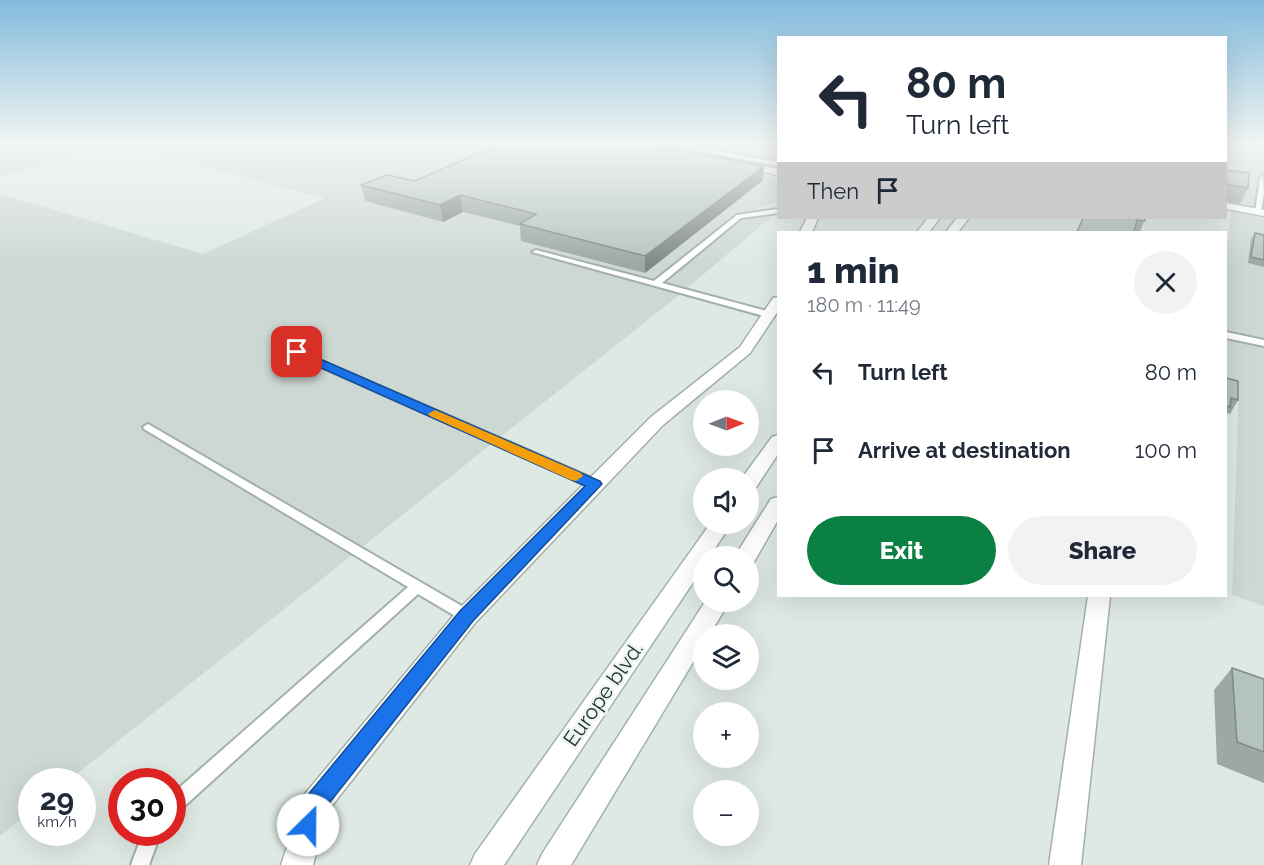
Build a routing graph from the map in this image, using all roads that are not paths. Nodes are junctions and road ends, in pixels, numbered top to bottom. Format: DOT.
graph roads {
  1 [pos="1263,184"];
  2 [pos="1227,206"];
  3 [pos="777,211"];
  4 [pos="1261,213"];
  5 [pos="962,219"];
  6 [pos="953,231"];
  7 [pos="537,252"];
  8 [pos="657,284"];
  9 [pos="775,308"];
  10 [pos="1227,335"];
  11 [pos="1264,343"];
  12 [pos="297,352"];
  13 [pos="148,427"];
  14 [pos="777,442"];
  15 [pos="759,468"];
  16 [pos="595,484"];
  17 [pos="777,506"];
  18 [pos="714,534"];
  19 [pos="752,546"];
  20 [pos="417,587"];
  21 [pos="1099,597"];
  22 [pos="711,612"];
  23 [pos="466,616"];
  24 [pos="186,793"];
  25 [pos="147,846"];
  26 [pos="140,865"];
  27 [pos="297,865"];
  28 [pos="486,865"];
  29 [pos="553,865"];
  30 [pos="1065,865"];
  1 -- 4 [label="lane"];
  2 -- 4 [label="street"];
  3 -- 8 [label="lane"];
  5 -- 6 [label="street"];
  7 -- 8 [label="lane"];
  8 -- 9 [label="lane"];
  9 -- 16 [label="street"];
  10 -- 11 [label="lane"];
  12 -- 16 [label="lane"];
  13 -- 20 [label="lane"];
  14 -- 15 [label="street"];
  16 -- 23 [label="street"];
  17 -- 19 [label="street"];
  18 -- 28 [label="street, Europe blvd."];
  20 -- 23 [label="lane"];
  20 -- 24 [label="lane"];
  21 -- 30 [label="street"];
  22 -- 29 [label="street"];
  23 -- 27 [label="street"];
  25 -- 26 [label="lane"];
}
